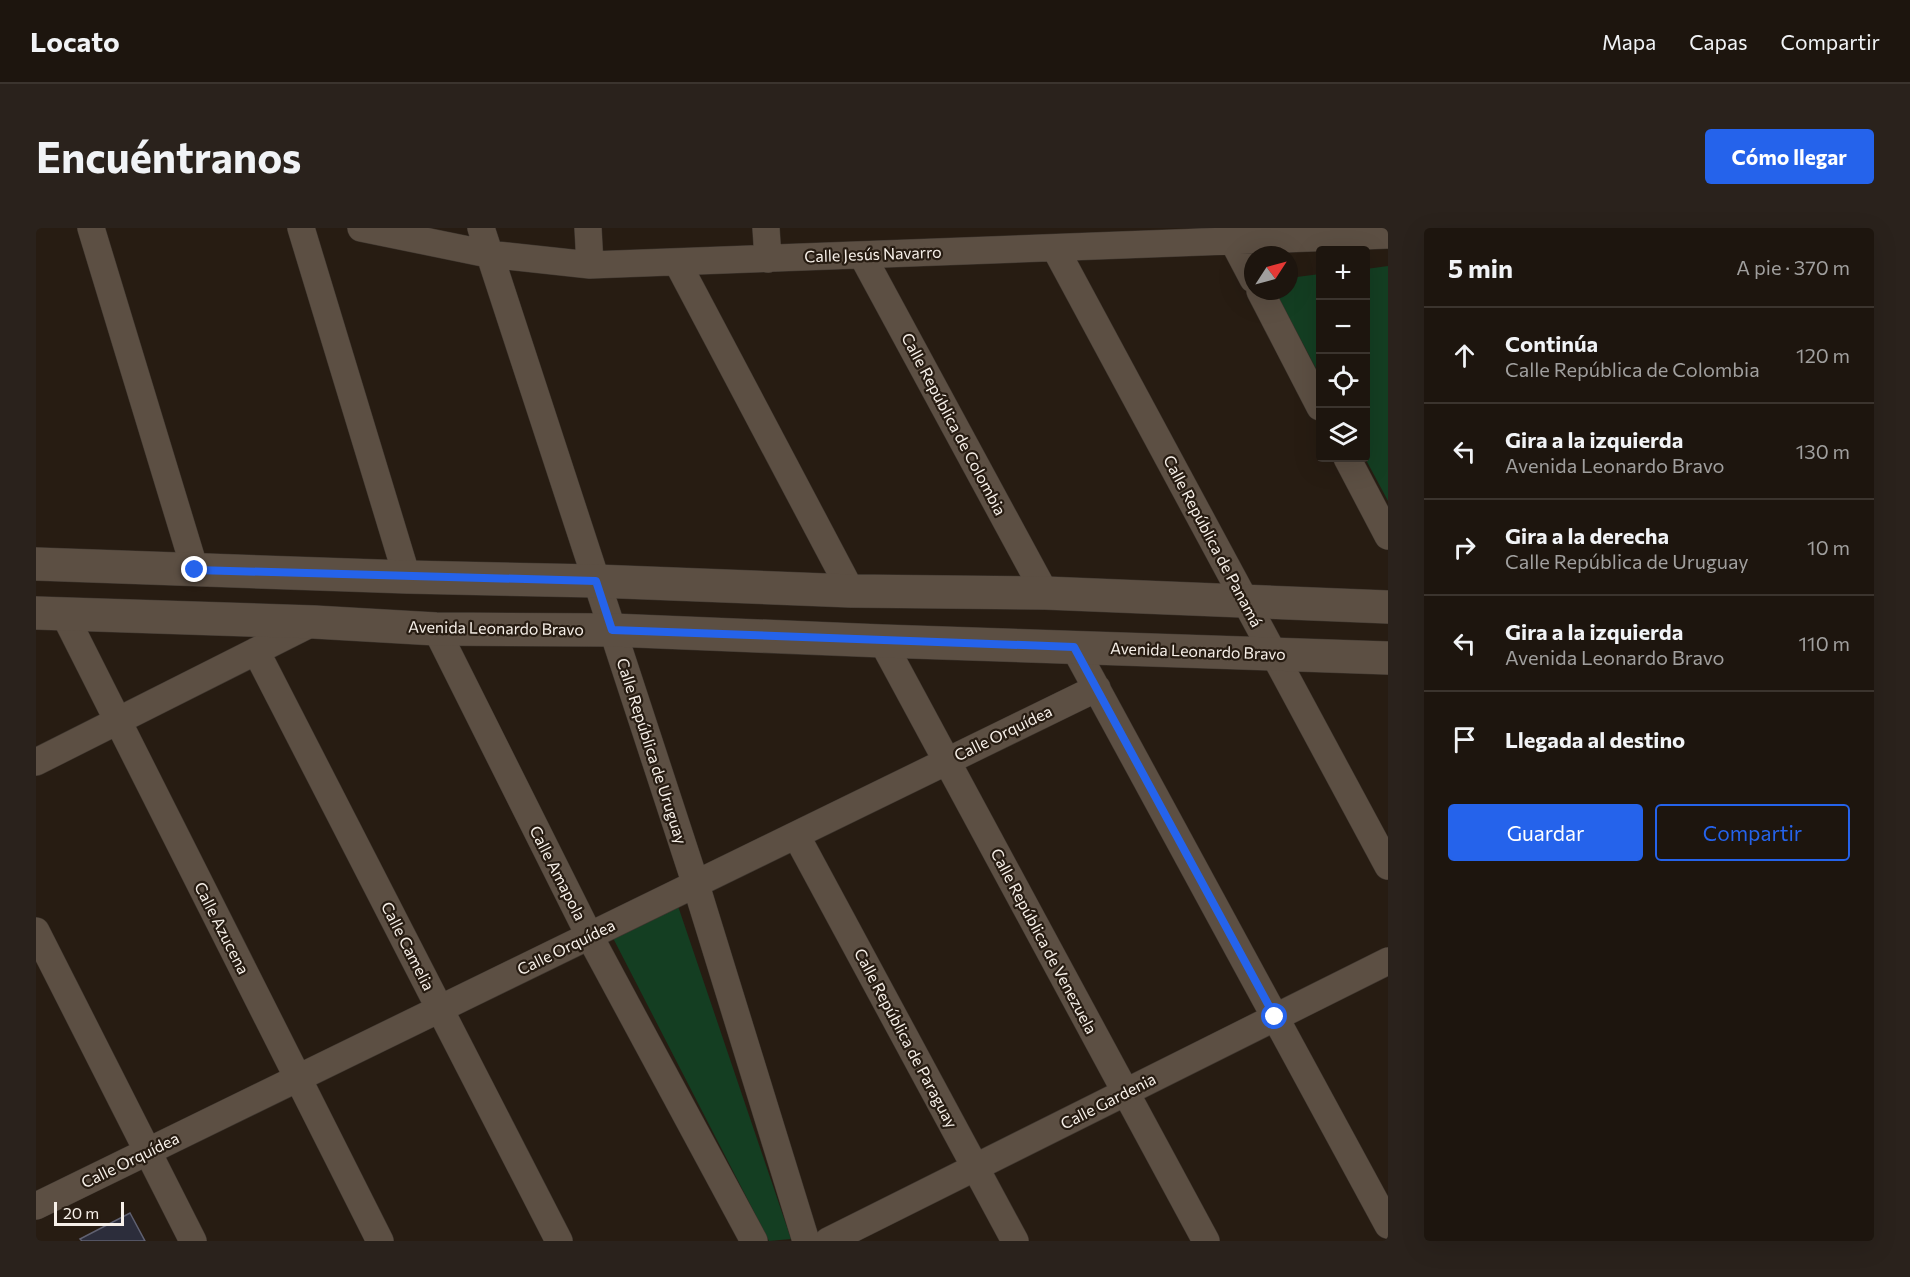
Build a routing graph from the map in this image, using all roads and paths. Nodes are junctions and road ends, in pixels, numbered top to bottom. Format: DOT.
graph roads {
  1 [pos="91,228"];
  2 [pos="301,228"];
  3 [pos="362,228"];
  4 [pos="480,228"];
  5 [pos="588,228"];
  6 [pos="766,228"];
  7 [pos="1317,233"];
  8 [pos="1388,235"];
  9 [pos="1140,236"];
  10 [pos="954,240"];
  11 [pos="1233,241"];
  12 [pos="1055,248"];
  13 [pos="488,254"];
  14 [pos="862,255"];
  15 [pos="768,258"];
  16 [pos="677,262"];
  17 [pos="1244,262"];
  18 [pos="590,265"];
  19 [pos="1265,300"];
  20 [pos="1316,399"];
  21 [pos="1349,462"];
  22 [pos="1388,537"];
  23 [pos="36,564"];
  24 [pos="195,570"];
  25 [pos="407,577"];
  26 [pos="596,581"];
  27 [pos="851,591"];
  28 [pos="1046,593"];
  29 [pos="1246,600"];
  30 [pos="1388,607"];
  31 [pos="50,614"];
  32 [pos="314,622"];
  33 [pos="436,629"];
  34 [pos="612,630"];
  35 [pos="882,641"];
  36 [pos="1074,647"];
  37 [pos="256,651"];
  38 [pos="1275,654"];
  39 [pos="1388,658"];
  40 [pos="1097,688"];
  41 [pos="118,721"];
  42 [pos="947,761"];
  43 [pos="36,762"];
  44 [pos="796,835"];
  45 [pos="1388,866"];
  46 [pos="696,885"];
  47 [pos="36,931"];
  48 [pos="589,935"];
  49 [pos="1388,961"];
  50 [pos="440,1008"];
  51 [pos="1275,1017"];
  52 [pos="298,1078"];
  53 [pos="1126,1092"];
  54 [pos="148,1151"];
  55 [pos="976,1167"];
  56 [pos="36,1206"];
  57 [pos="1388,1225"];
  58 [pos="193,1241"];
  59 [pos="380,1241"];
  60 [pos="560,1241"];
  61 [pos="754,1241"];
  62 [pos="806,1241"];
  63 [pos="828,1241"];
  64 [pos="1015,1241"];
  65 [pos="1206,1241"];
  1 -- 24 [label="street"];
  2 -- 25 [label="street"];
  3 -- 13 [label="street, Calle Jesús Navarro"];
  4 -- 13 [label="street, Calle República de Uruguay"];
  5 -- 18 [label="street"];
  6 -- 15 [label="street"];
  7 -- 8 [label="street, Calle Jesús Navarro"];
  7 -- 11 [label="street, Calle Jesús Navarro"];
  9 -- 11 [label="street, Calle Jesús Navarro"];
  9 -- 12 [label="street, Calle Jesús Navarro"];
  10 -- 12 [label="street, Calle Jesús Navarro"];
  10 -- 14 [label="street, Calle Jesús Navarro"];
  11 -- 17 [label="street"];
  12 -- 29 [label="street, Calle República de Panamá"];
  13 -- 18 [label="street, Calle Jesús Navarro"];
  13 -- 26 [label="street, Calle República de Uruguay"];
  14 -- 15 [label="street, Calle Jesús Navarro"];
  14 -- 28 [label="street, Calle República de Colombia"];
  15 -- 16 [label="street, Calle Jesús Navarro"];
  16 -- 18 [label="street, Calle Jesús Navarro"];
  16 -- 27 [label="street"];
  19 -- 20 [label="street"];
  21 -- 22 [label="street"];
  23 -- 24 [label="street"];
  24 -- 25 [label="street"];
  25 -- 26 [label="street"];
  26 -- 27 [label="street"];
  26 -- 34 [label="street, Calle República de Uruguay"];
  27 -- 28 [label="street"];
  28 -- 29 [label="street"];
  29 -- 30 [label="street"];
  29 -- 38 [label="street, Calle República de Panamá"];
  31 -- 32 [label="street, Avenida Leonardo Bravo"];
  31 -- 41 [label="street, Calle Azucena"];
  32 -- 33 [label="street, Avenida Leonardo Bravo"];
  32 -- 37 [label="street"];
  33 -- 34 [label="street, Avenida Leonardo Bravo"];
  33 -- 48 [label="street, Calle Amapola"];
  34 -- 35 [label="street, Avenida Leonardo Bravo"];
  34 -- 46 [label="street, Calle República de Uruguay"];
  35 -- 36 [label="street, Avenida Leonardo Bravo"];
  35 -- 42 [label="street, Calle República de Venezuela"];
  36 -- 38 [label="street, Avenida Leonardo Bravo"];
  36 -- 40 [label="street"];
  37 -- 41 [label="street"];
  37 -- 50 [label="street, Calle Camelia"];
  38 -- 39 [label="street, Avenida Leonardo Bravo"];
  38 -- 45 [label="street, Calle República de Panamá"];
  40 -- 42 [label="street, Calle Orquídea"];
  40 -- 51 [label="street"];
  41 -- 43 [label="street"];
  41 -- 52 [label="street, Calle Azucena"];
  42 -- 44 [label="street, Calle Orquídea"];
  42 -- 53 [label="street, Calle República de Venezuela"];
  44 -- 46 [label="street, Calle Orquídea"];
  44 -- 55 [label="street, Calle República de Paraguay"];
  46 -- 48 [label="street, Calle Orquídea"];
  46 -- 62 [label="street, Calle República de Uruguay"];
  47 -- 54 [label="street"];
  48 -- 50 [label="street, Calle Orquídea"];
  48 -- 61 [label="street, Calle Amapola"];
  49 -- 51 [label="street, Calle Gardenia"];
  50 -- 52 [label="street, Calle Orquídea"];
  50 -- 60 [label="street, Calle Camelia"];
  51 -- 53 [label="street, Calle Gardenia"];
  51 -- 57 [label="street"];
  52 -- 54 [label="street, Calle Orquídea"];
  52 -- 59 [label="street, Calle Azucena"];
  53 -- 55 [label="street, Calle Gardenia"];
  53 -- 65 [label="street, Calle República de Venezuela"];
  54 -- 56 [label="street, Calle Orquídea"];
  54 -- 58 [label="street"];
  55 -- 63 [label="street, Calle Gardenia"];
  55 -- 64 [label="street, Calle República de Paraguay"];
}
